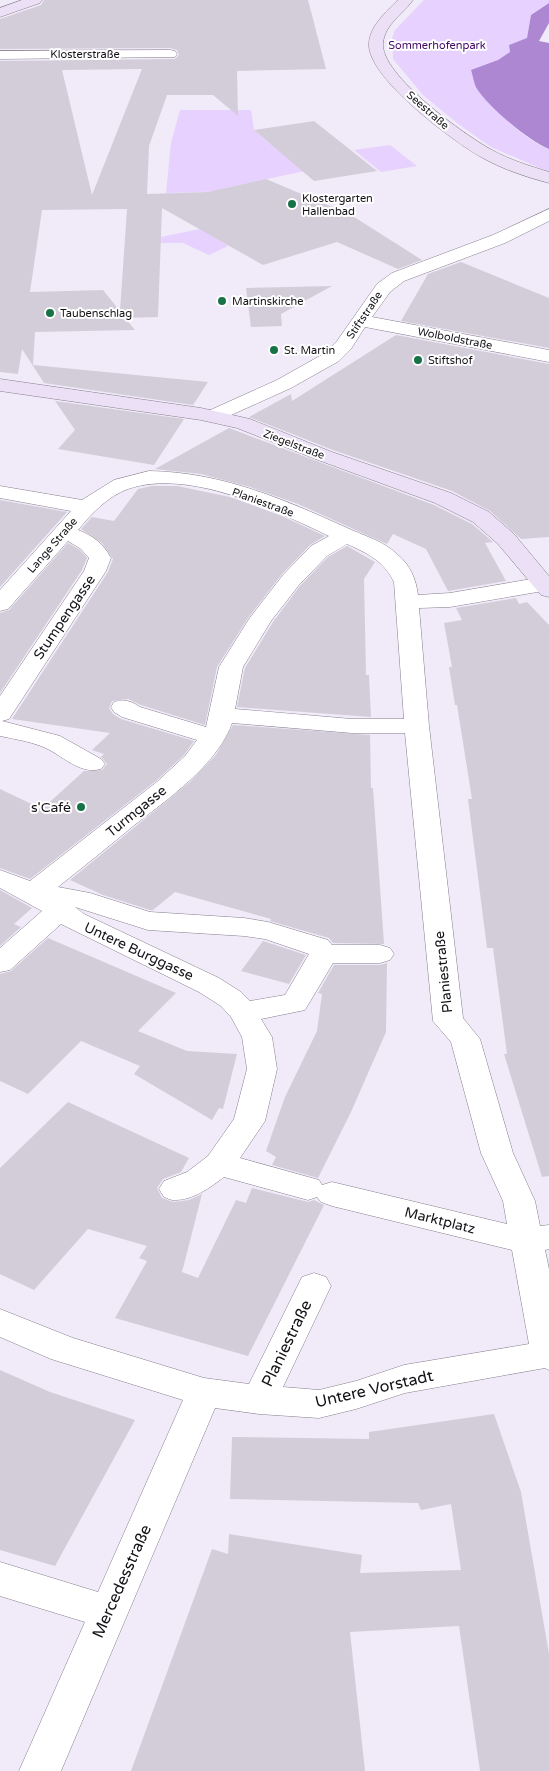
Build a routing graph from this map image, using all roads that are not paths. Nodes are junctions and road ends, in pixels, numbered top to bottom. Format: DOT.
graph roads {
  1 [pos="35,0"];
  2 [pos="406,0"];
  3 [pos="0,14"];
  4 [pos="170,54"];
  5 [pos="0,55"];
  6 [pos="549,178"];
  7 [pos="549,214"];
  8 [pos="361,321"];
  9 [pos="549,356"];
  10 [pos="0,385"];
  11 [pos="213,416"];
  12 [pos="0,492"];
  13 [pos="86,507"];
  14 [pos="63,531"];
  15 [pos="346,535"];
  16 [pos="546,587"];
  17 [pos="406,602"];
  18 [pos="0,604"];
  19 [pos="123,707"];
  20 [pos="0,714"];
  21 [pos="217,726"];
  22 [pos="417,726"];
  23 [pos="0,728"];
  24 [pos="92,764"];
  25 [pos="0,878"];
  26 [pos="34,892"];
  27 [pos="61,909"];
  28 [pos="324,954"];
  29 [pos="380,954"];
  30 [pos="0,963"];
  31 [pos="243,1012"];
  32 [pos="218,1164"];
  33 [pos="175,1189"];
  34 [pos="538,1239"];
  35 [pos="314,1286"];
  36 [pos="0,1322"];
  37 [pos="549,1355"];
  38 [pos="204,1392"];
  39 [pos="259,1400"];
  40 [pos="0,1579"];
  41 [pos="107,1612"];
  42 [pos="40,1771"];
  1 -- 3 [label="main road"];
  2 -- 6 [label="main road, Seestraße"];
  4 -- 5 [label="street, Klosterstraße"];
  7 -- 8 [label="street, Stiftstraße"];
  8 -- 9 [label="street, Wolboldstraße"];
  8 -- 11 [label="street, Stiftstraße"];
  10 -- 11 [label="main road, Ziegelstraße"];
  11 -- 16 [label="main road, Ziegelstraße"];
  12 -- 13 [label="street, Lange Straße"];
  13 -- 14 [label="street, Lange Straße"];
  13 -- 15 [label="street, Planiestraße"];
  14 -- 18 [label="street, Lange Straße"];
  14 -- 20 [label="street, Stumpengasse"];
  15 -- 17 [label="street, Planiestraße"];
  15 -- 21 [label="street, Turmgasse"];
  16 -- 17 [label="street"];
  17 -- 22 [label="street, Planiestraße"];
  19 -- 21 [label="street"];
  21 -- 22 [label="street"];
  21 -- 26 [label="street, Turmgasse"];
  22 -- 34 [label="street, Planiestraße"];
  23 -- 24 [label="street"];
  25 -- 26 [label="street, Untere Burggasse"];
  26 -- 27 [label="street, Untere Burggasse"];
  26 -- 28 [label="street, Untere Burggasse"];
  27 -- 30 [label="street"];
  27 -- 31 [label="street, Untere Burggasse"];
  28 -- 29 [label="street"];
  28 -- 31 [label="street"];
  31 -- 32 [label="street, Untere Burggasse"];
  32 -- 33 [label="street, Untere Burggasse"];
  32 -- 34 [label="street, Marktplatz"];
  34 -- 37 [label="street, Planiestraße"];
  35 -- 39 [label="street, Planiestraße"];
  36 -- 38 [label="street, Untere Vorstadt"];
  37 -- 39 [label="street, Untere Vorstadt"];
  38 -- 39 [label="street, Untere Vorstadt"];
  38 -- 41 [label="street, Mercedesstraße"];
  40 -- 41 [label="street"];
  41 -- 42 [label="street, Mercedesstraße"];
}
